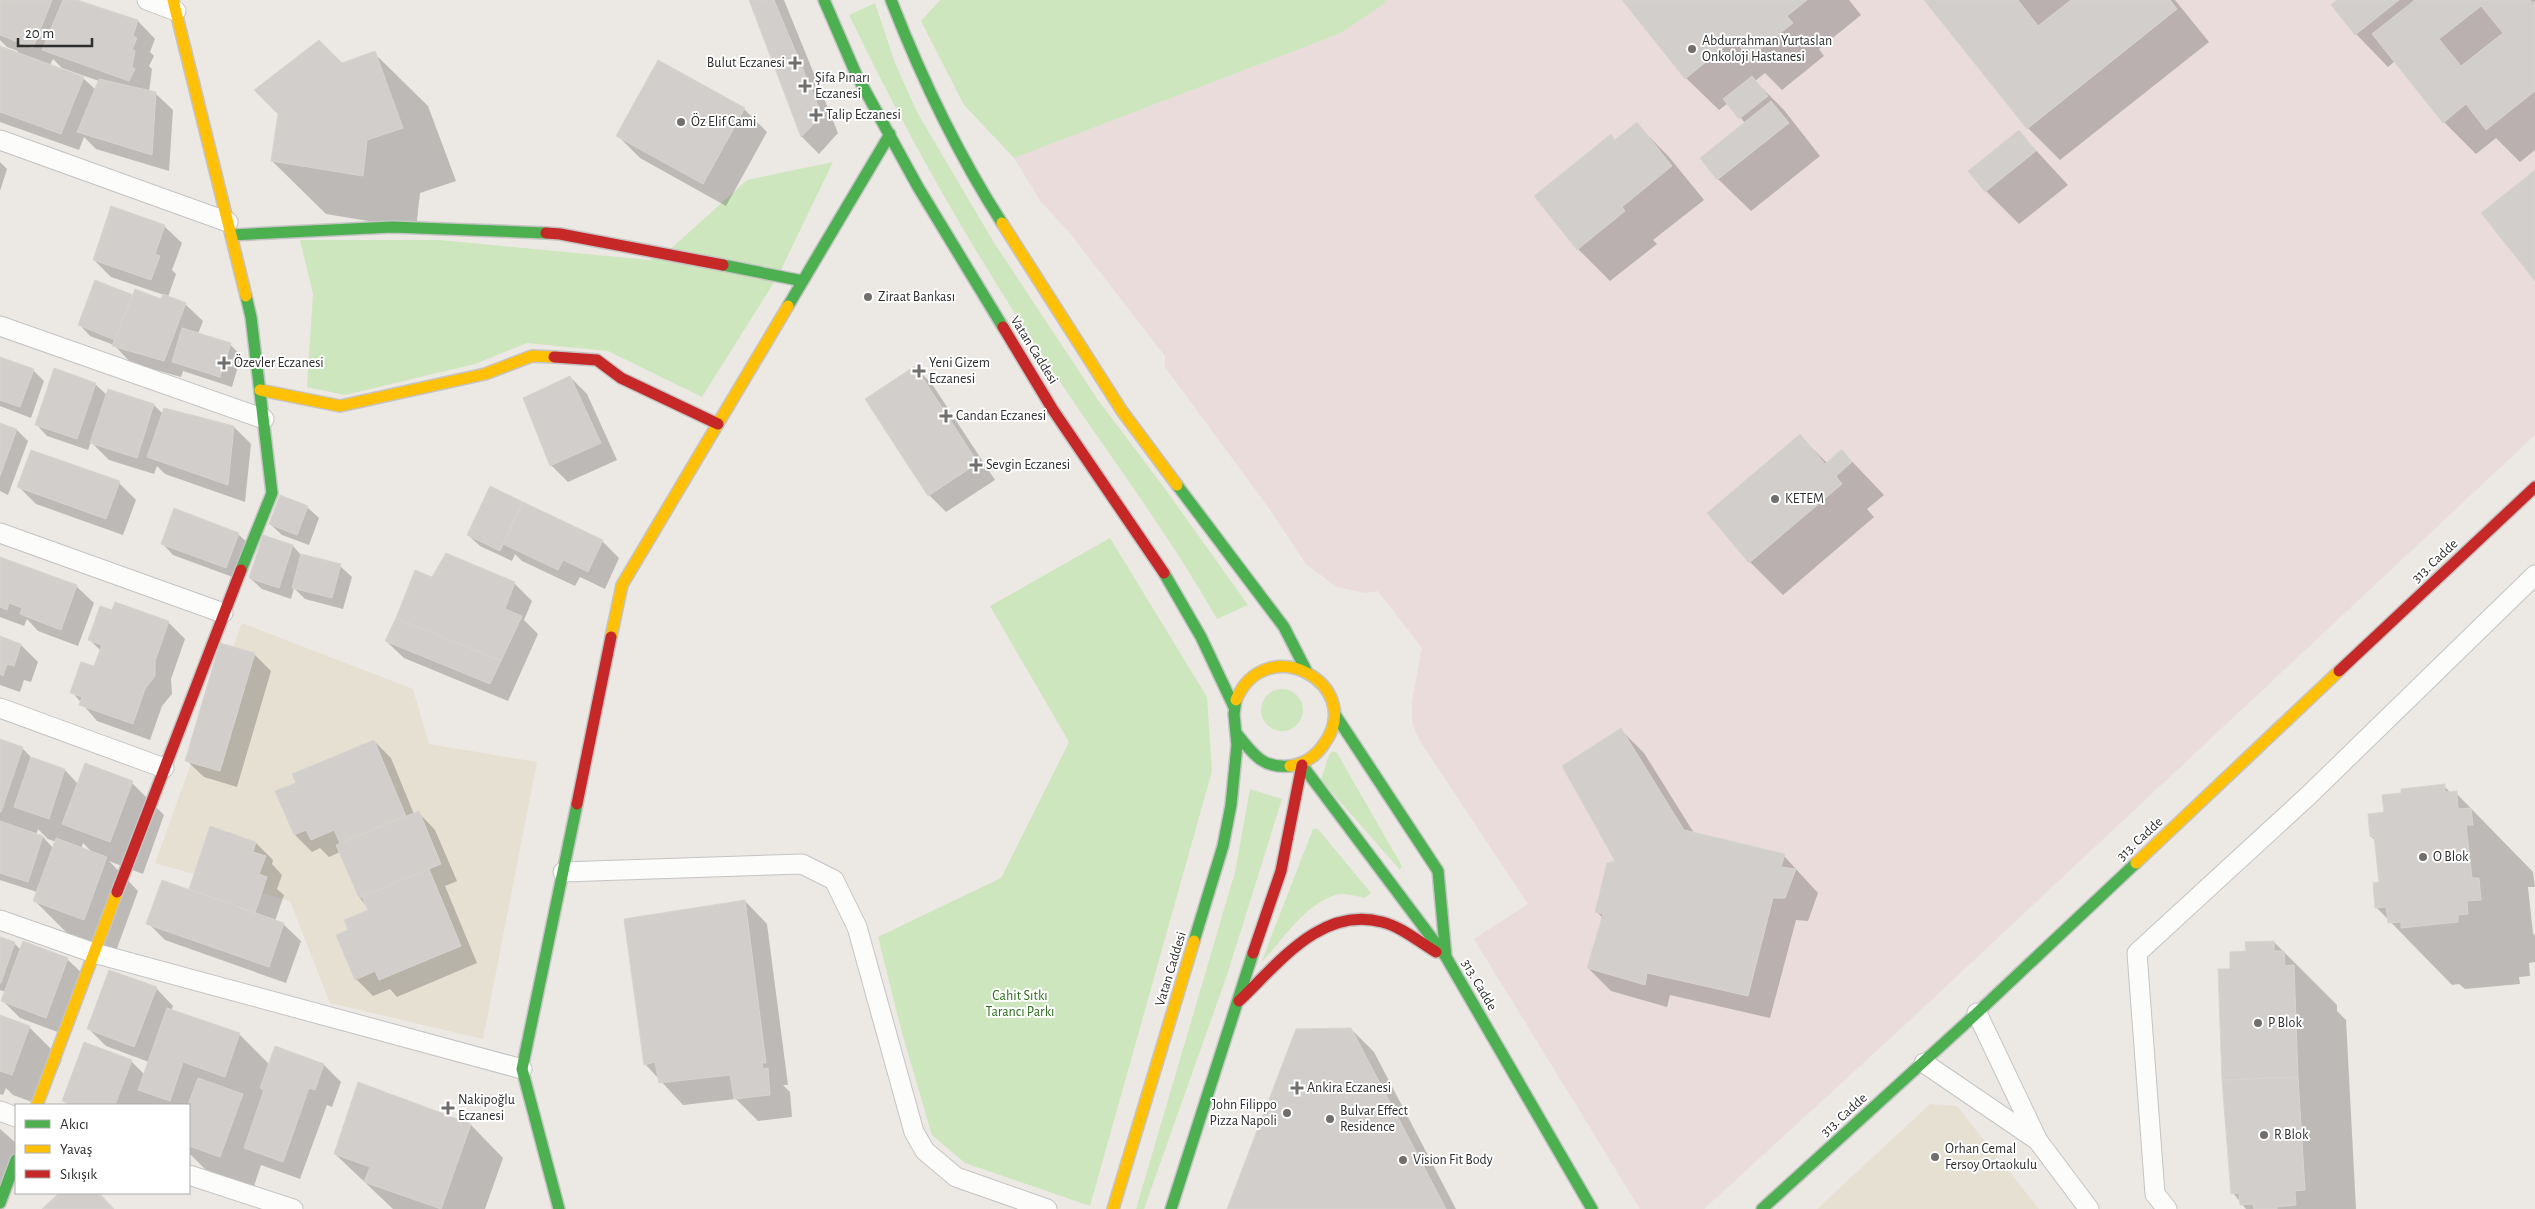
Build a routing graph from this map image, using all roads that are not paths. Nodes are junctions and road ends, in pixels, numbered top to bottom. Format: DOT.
graph roads {
  1 [pos="147,0"];
  2 [pos="891,0"];
  3 [pos="840,4"];
  4 [pos="175,5"];
  5 [pos="827,5"];
  6 [pos="890,134"];
  7 [pos="0,140"];
  8 [pos="229,228"];
  9 [pos="803,281"];
  10 [pos="0,326"];
  11 [pos="260,390"];
  12 [pos="264,419"];
  13 [pos="718,424"];
  14 [pos="2535,487"];
  15 [pos="0,533"];
  16 [pos="2535,575"];
  17 [pos="223,613"];
  18 [pos="1306,670"];
  19 [pos="1234,707"];
  20 [pos="0,708"];
  21 [pos="1336,716"];
  22 [pos="1237,734"];
  23 [pos="1302,765"];
  24 [pos="164,768"];
  25 [pos="562,872"];
  26 [pos="0,920"];
  27 [pos="94,953"];
  28 [pos="1446,957"];
  29 [pos="1235,1004"];
  30 [pos="1977,1013"];
  31 [pos="1924,1063"];
  32 [pos="522,1069"];
  33 [pos="37,1104"];
  34 [pos="0,1111"];
  35 [pos="15,1117"];
  36 [pos="2038,1141"];
  37 [pos="15,1163"];
  38 [pos="190,1175"];
  39 [pos="0,1203"];
  40 [pos="293,1209"];
  41 [pos="559,1209"];
  42 [pos="1047,1209"];
  43 [pos="1113,1209"];
  44 [pos="1171,1209"];
  45 [pos="1592,1209"];
  46 [pos="1762,1209"];
  47 [pos="2089,1209"];
  48 [pos="2167,1209"];
  1 -- 4 [label="street"];
  2 -- 18 [label="main road"];
  3 -- 5 [label="main road"];
  4 -- 8 [label="main road"];
  5 -- 6 [label="main road, Vatan Caddesi"];
  6 -- 9 [label="main road"];
  6 -- 19 [label="main road, Vatan Caddesi"];
  7 -- 8 [label="street"];
  8 -- 9 [label="main road"];
  8 -- 11 [label="main road"];
  9 -- 13 [label="main road"];
  10 -- 12 [label="street"];
  11 -- 12 [label="main road"];
  11 -- 13 [label="main road"];
  12 -- 17 [label="main road"];
  13 -- 25 [label="main road"];
  14 -- 30 [label="main road, 313. Cadde"];
  15 -- 17 [label="street"];
  16 -- 48 [label="street"];
  17 -- 24 [label="main road"];
  18 -- 19 [label="main road"];
  18 -- 21 [label="main road"];
  19 -- 22 [label="main road, Vatan Caddesi"];
  20 -- 24 [label="street"];
  21 -- 23 [label="main road"];
  21 -- 28 [label="main road, 313. Cadde"];
  22 -- 23 [label="main road, Vatan Caddesi"];
  22 -- 43 [label="main road, Vatan Caddesi"];
  23 -- 28 [label="main road, 313. Cadde"];
  23 -- 29 [label="main road"];
  24 -- 27 [label="main road"];
  25 -- 32 [label="main road"];
  25 -- 42 [label="street"];
  26 -- 27 [label="street"];
  27 -- 32 [label="street"];
  27 -- 33 [label="main road"];
  28 -- 29 [label="main road"];
  28 -- 45 [label="main road, 313. Cadde"];
  29 -- 44 [label="main road"];
  30 -- 31 [label="main road, 313. Cadde"];
  30 -- 36 [label="street"];
  31 -- 36 [label="street"];
  31 -- 46 [label="main road, 313. Cadde"];
  32 -- 41 [label="main road"];
  34 -- 35 [label="street"];
  36 -- 47 [label="street"];
  37 -- 39 [label="main road"];
  38 -- 40 [label="street"];
}
